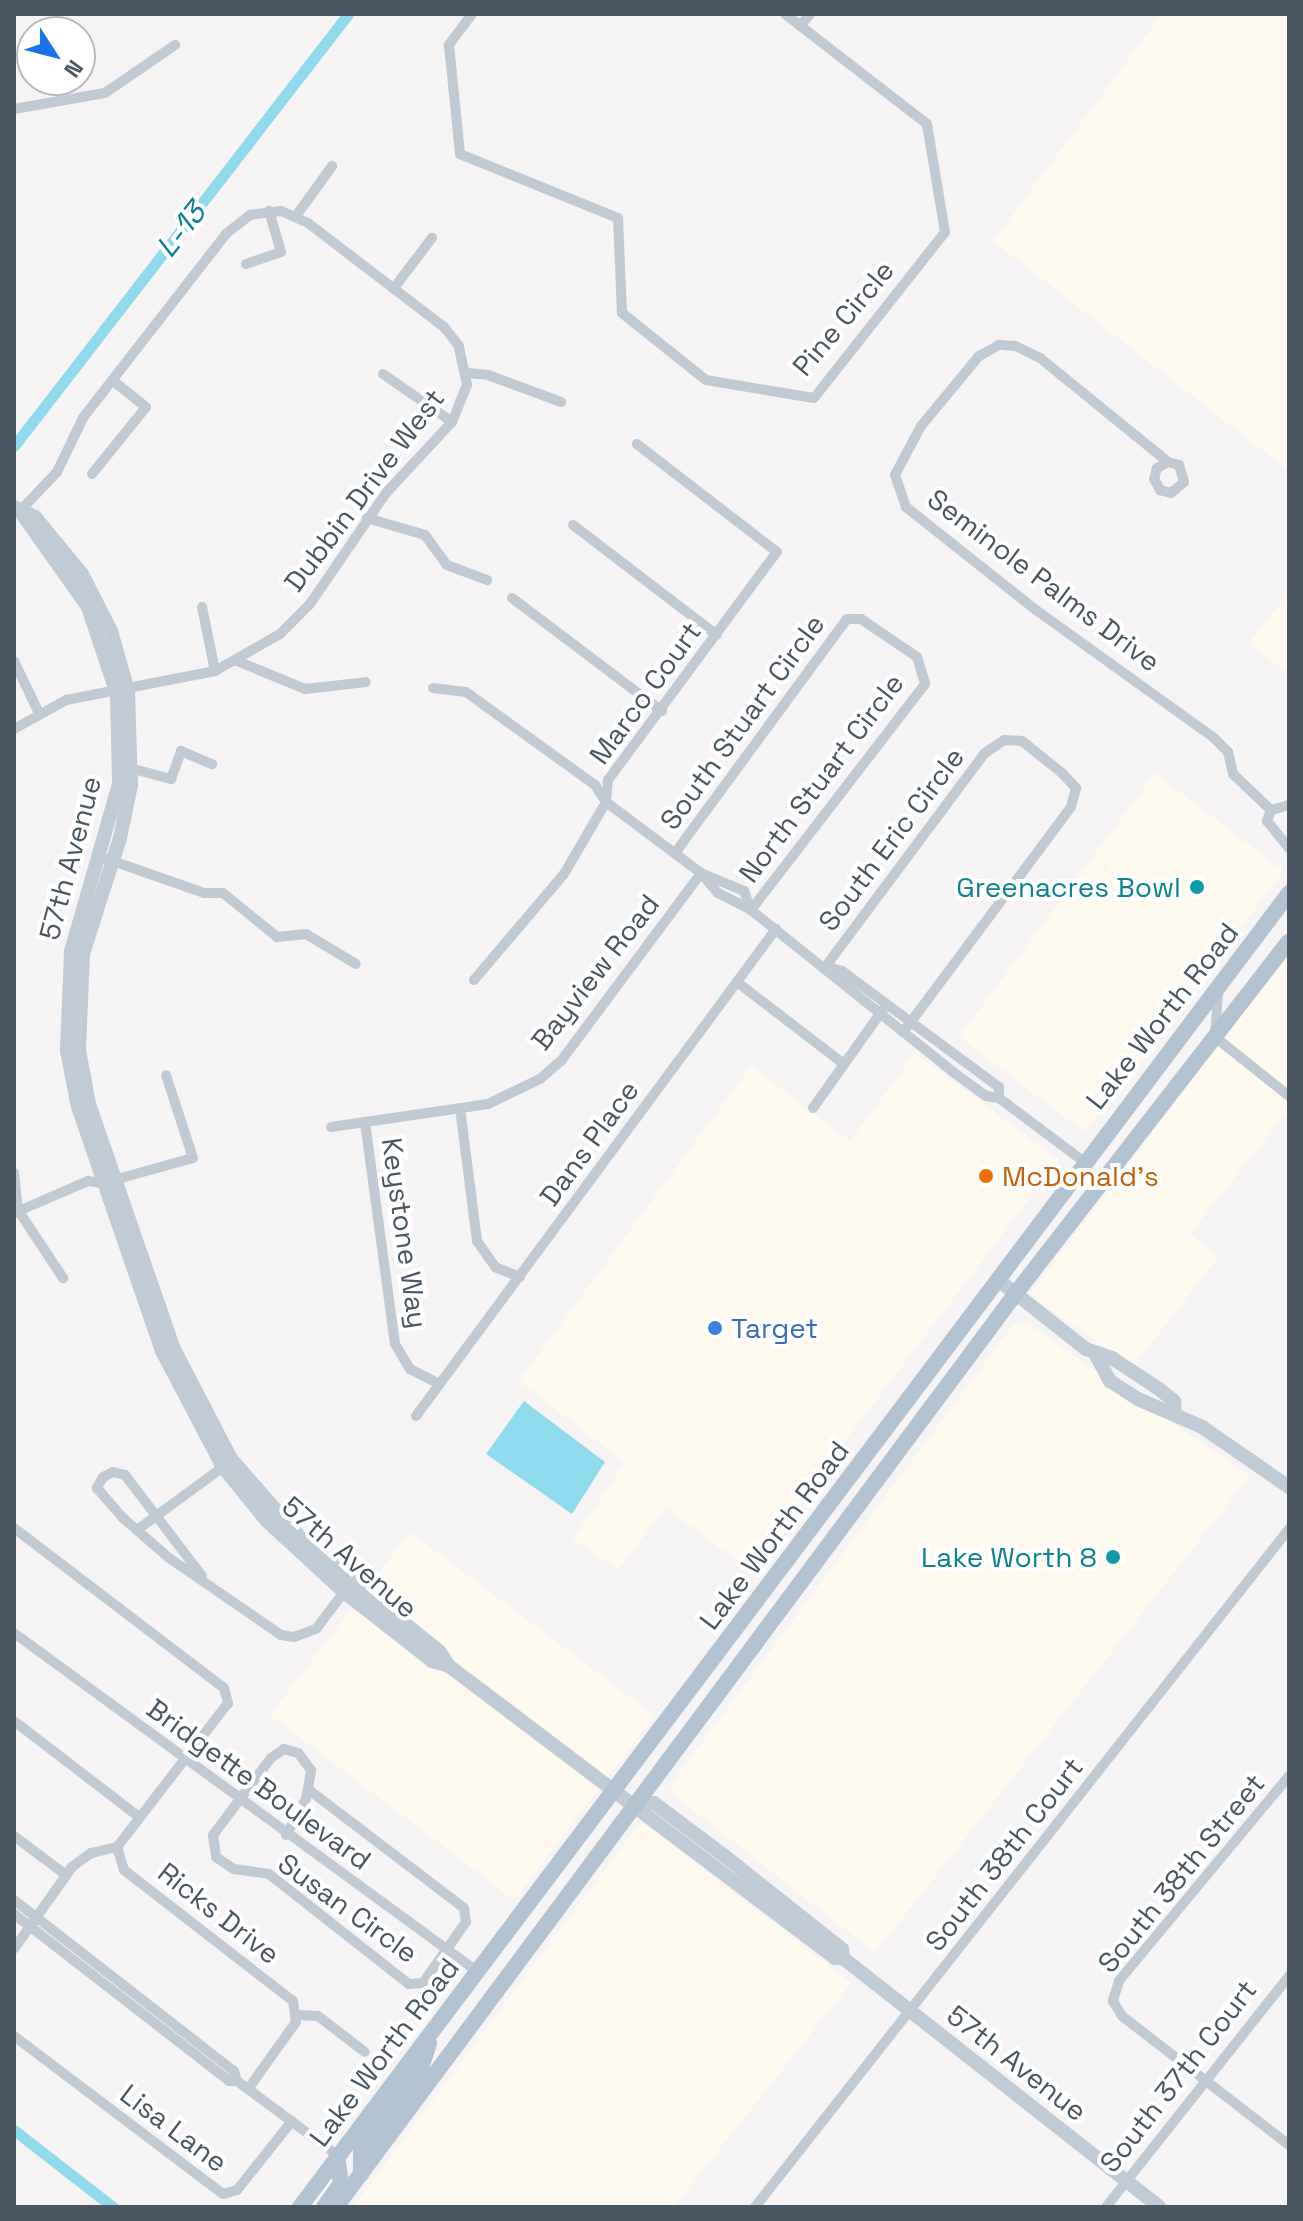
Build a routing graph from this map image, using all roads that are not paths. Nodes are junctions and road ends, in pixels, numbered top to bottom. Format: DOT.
graph roads {
  1 [pos="472,14"];
  2 [pos="785,14"];
  3 [pos="810,14"];
  4 [pos="800,26"];
  5 [pos="175,45"];
  6 [pos="14,109"];
  7 [pos="332,166"];
  8 [pos="269,211"];
  9 [pos="296,216"];
  10 [pos="432,238"];
  11 [pos="246,264"];
  12 [pos="394,288"];
  13 [pos="467,373"];
  14 [pos="383,374"];
  15 [pos="112,380"];
  16 [pos="561,402"];
  17 [pos="452,422"];
  18 [pos="637,444"];
  19 [pos="1168,462"];
  20 [pos="92,474"];
  21 [pos="17,509"];
  22 [pos="367,518"];
  23 [pos="573,525"];
  24 [pos="487,580"];
  25 [pos="512,598"];
  26 [pos="202,607"];
  27 [pos="847,619"];
  28 [pos="717,635"];
  29 [pos="14,661"];
  30 [pos="237,661"];
  31 [pos="215,671"];
  32 [pos="366,682"];
  33 [pos="433,688"];
  34 [pos="123,693"];
  35 [pos="38,711"];
  36 [pos="662,711"];
  37 [pos="14,729"];
  38 [pos="212,764"];
  39 [pos="126,767"];
  40 [pos="606,802"];
  41 [pos="1289,805"];
  42 [pos="1271,810"];
  43 [pos="1289,848"];
  44 [pos="675,853"];
  45 [pos="106,859"];
  46 [pos="701,873"];
  47 [pos="1289,893"];
  48 [pos="751,910"];
  49 [pos="776,929"];
  50 [pos="1289,941"];
  51 [pos="356,964"];
  52 [pos="826,966"];
  53 [pos="1225,976"];
  54 [pos="474,980"];
  55 [pos="737,982"];
  56 [pos="884,1009"];
  57 [pos="909,1021"];
  58 [pos="903,1032"];
  59 [pos="1215,1037"];
  60 [pos="844,1064"];
  61 [pos="166,1075"];
  62 [pos="1289,1096"];
  63 [pos="999,1098"];
  64 [pos="460,1108"];
  65 [pos="813,1108"];
  66 [pos="365,1122"];
  67 [pos="331,1127"];
  68 [pos="1083,1161"];
  69 [pos="14,1173"];
  70 [pos="109,1181"];
  71 [pos="16,1212"];
  72 [pos="520,1277"];
  73 [pos="63,1278"];
  74 [pos="997,1279"];
  75 [pos="1016,1293"];
  76 [pos="1096,1355"];
  77 [pos="439,1384"];
  78 [pos="1175,1415"];
  79 [pos="416,1416"];
  80 [pos="893,1419"];
  81 [pos="223,1467"];
  82 [pos="1289,1487"];
  83 [pos="157,1515"];
  84 [pos="14,1528"];
  85 [pos="1289,1529"];
  86 [pos="137,1530"];
  87 [pos="808,1532"];
  88 [pos="826,1548"];
  89 [pos="202,1576"];
  90 [pos="344,1592"];
  91 [pos="14,1633"];
  92 [pos="754,1645"];
  93 [pos="449,1666"];
  94 [pos="14,1721"];
  95 [pos="185,1760"];
  96 [pos="1289,1776"];
  97 [pos="308,1789"];
  98 [pos="614,1790"];
  99 [pos="239,1800"];
  100 [pos="635,1803"];
  101 [pos="139,1817"];
  102 [pos="286,1835"];
  103 [pos="14,1836"];
  104 [pos="117,1847"];
  105 [pos="66,1875"];
  106 [pos="14,1900"];
  107 [pos="14,1914"];
  108 [pos="35,1923"];
  109 [pos="14,1949"];
  110 [pos="448,1950"];
  111 [pos="478,1972"];
  112 [pos="1289,1976"];
  113 [pos="910,2012"];
  114 [pos="297,2015"];
  115 [pos="434,2030"];
  116 [pos="14,2036"];
  117 [pos="365,2052"];
  118 [pos="1205,2081"];
  119 [pos="248,2089"];
  120 [pos="292,2121"];
  121 [pos="1289,2145"];
  122 [pos="337,2155"];
  123 [pos="361,2174"];
  124 [pos="1127,2181"];
  125 [pos="300,2207"];
  126 [pos="324,2207"];
  127 [pos="336,2207"];
  128 [pos="755,2207"];
  129 [pos="1106,2207"];
  130 [pos="1159,2207"];
  1 -- 4 [label="street, Pine Circle"];
  2 -- 4 [label="street, Pine Circle"];
  3 -- 4 [label="street"];
  5 -- 6 [label="street"];
  7 -- 9 [label="street"];
  8 -- 9 [label="street, Dubbin Drive West"];
  8 -- 11 [label="street"];
  8 -- 15 [label="street"];
  9 -- 12 [label="street, Dubbin Drive West"];
  10 -- 12 [label="street"];
  12 -- 13 [label="street, Dubbin Drive West"];
  13 -- 16 [label="street"];
  13 -- 17 [label="street, Dubbin Drive West"];
  14 -- 17 [label="street"];
  15 -- 20 [label="street"];
  15 -- 21 [label="street"];
  17 -- 22 [label="street, Dubbin Drive West"];
  18 -- 28 [label="street, Marco Court"];
  19 -- 42 [label="street, Seminole Palms Drive"];
  21 -- 34 [label="street, 57th Avenue"];
  22 -- 24 [label="street"];
  22 -- 30 [label="street, Dubbin Drive West"];
  23 -- 28 [label="street"];
  25 -- 36 [label="street"];
  26 -- 31 [label="street"];
  27 -- 44 [label="street, South Stuart Circle"];
  27 -- 48 [label="street, North Stuart Circle"];
  28 -- 36 [label="street, Marco Court"];
  29 -- 35 [label="street"];
  30 -- 31 [label="street, Dubbin Drive West"];
  30 -- 32 [label="street"];
  31 -- 34 [label="street, Dubbin Drive West"];
  33 -- 40 [label="street"];
  34 -- 35 [label="street, Dubbin Drive West"];
  34 -- 39 [label="street, 57th Avenue"];
  35 -- 37 [label="street, Dubbin Drive West"];
  36 -- 40 [label="street, Marco Court"];
  38 -- 39 [label="street"];
  39 -- 45 [label="street, 57th Avenue"];
  40 -- 44 [label="street"];
  40 -- 54 [label="street, Marco Court"];
  41 -- 42 [label="street"];
  42 -- 43 [label="street, Seminole Palms Drive"];
  44 -- 46 [label="street"];
  45 -- 51 [label="street"];
  45 -- 70 [label="street, 57th Avenue"];
  46 -- 48 [label="street"];
  46 -- 64 [label="street, Bayview Road"];
  47 -- 53 [label="main road, Lake Worth Road"];
  48 -- 49 [label="street"];
  49 -- 52 [label="street"];
  49 -- 55 [label="street, Dans Place"];
  50 -- 59 [label="main road, Lake Worth Road"];
  52 -- 56 [label="street"];
  52 -- 57 [label="street, South Eric Circle"];
  53 -- 59 [label="street"];
  53 -- 68 [label="main road, Lake Worth Road"];
  55 -- 60 [label="street"];
  55 -- 72 [label="street, Dans Place"];
  56 -- 57 [label="street"];
  56 -- 58 [label="street"];
  56 -- 60 [label="street"];
  57 -- 58 [label="street"];
  57 -- 63 [label="street"];
  58 -- 63 [label="street"];
  59 -- 62 [label="street"];
  59 -- 75 [label="main road, Lake Worth Road"];
  60 -- 65 [label="street"];
  61 -- 70 [label="street"];
  63 -- 68 [label="street"];
  64 -- 66 [label="street, Bayview Road"];
  64 -- 72 [label="street"];
  66 -- 67 [label="street, Bayview Road"];
  66 -- 77 [label="street, Keystone Way"];
  68 -- 74 [label="main road, Lake Worth Road"];
  69 -- 71 [label="street"];
  70 -- 71 [label="street"];
  70 -- 81 [label="street, 57th Avenue"];
  70 -- 93 [label="street, 57th Avenue"];
  71 -- 73 [label="street"];
  72 -- 77 [label="street, Dans Place"];
  74 -- 75 [label="street"];
  74 -- 80 [label="main road, Lake Worth Road"];
  75 -- 76 [label="street"];
  75 -- 88 [label="main road, Lake Worth Road"];
  76 -- 78 [label="street"];
  76 -- 78 [label="street"];
  77 -- 79 [label="street"];
  78 -- 82 [label="street"];
  80 -- 87 [label="main road, Lake Worth Road"];
  80 -- 88 [label="main road"];
  81 -- 83 [label="street"];
  81 -- 90 [label="street, 57th Avenue"];
  83 -- 86 [label="street"];
  83 -- 86 [label="street"];
  83 -- 89 [label="street"];
  84 -- 95 [label="street"];
  85 -- 113 [label="street, South 38th Court"];
  86 -- 89 [label="street"];
  87 -- 92 [label="main road"];
  87 -- 98 [label="main road, Lake Worth Road"];
  88 -- 92 [label="main road, Lake Worth Road"];
  89 -- 90 [label="street"];
  90 -- 93 [label="street, 57th Avenue"];
  91 -- 95 [label="street, Bridgette Boulevard"];
  92 -- 100 [label="main road, Lake Worth Road"];
  93 -- 98 [label="street, 57th Avenue"];
  94 -- 101 [label="street"];
  95 -- 99 [label="street, Bridgette Boulevard"];
  95 -- 101 [label="street"];
  96 -- 118 [label="street, South 38th Street"];
  97 -- 99 [label="street"];
  97 -- 102 [label="street, Susan Circle"];
  97 -- 110 [label="street, Susan Circle"];
  98 -- 100 [label="street, 57th Avenue"];
  98 -- 111 [label="main road, Lake Worth Road"];
  99 -- 102 [label="street, Bridgette Boulevard"];
  99 -- 110 [label="street, Susan Circle"];
  100 -- 113 [label="street, 57th Avenue"];
  100 -- 123 [label="main road, Lake Worth Road"];
  101 -- 104 [label="street"];
  102 -- 110 [label="street, Bridgette Boulevard"];
  103 -- 105 [label="street"];
  104 -- 105 [label="street"];
  104 -- 114 [label="street, Ricks Drive"];
  105 -- 108 [label="street"];
  106 -- 108 [label="street"];
  107 -- 108 [label="street"];
  108 -- 109 [label="street"];
  108 -- 119 [label="street"];
  110 -- 111 [label="street, Bridgette Boulevard"];
  111 -- 115 [label="main road, Lake Worth Road"];
  112 -- 118 [label="street, South 37th Court"];
  113 -- 124 [label="street, 57th Avenue"];
  113 -- 128 [label="street, South 38th Court"];
  114 -- 117 [label="street"];
  114 -- 119 [label="street"];
  115 -- 122 [label="main road, Lake Worth Road"];
  115 -- 123 [label="main road"];
  116 -- 120 [label="street, Lisa Lane"];
  118 -- 121 [label="street"];
  118 -- 124 [label="street, South 37th Court"];
  119 -- 120 [label="street"];
  120 -- 122 [label="street"];
  122 -- 125 [label="main road, Lake Worth Road"];
  122 -- 126 [label="main road"];
  123 -- 127 [label="main road, Lake Worth Road"];
  124 -- 129 [label="street, South 37th Court"];
  124 -- 130 [label="street, 57th Avenue"];
}
